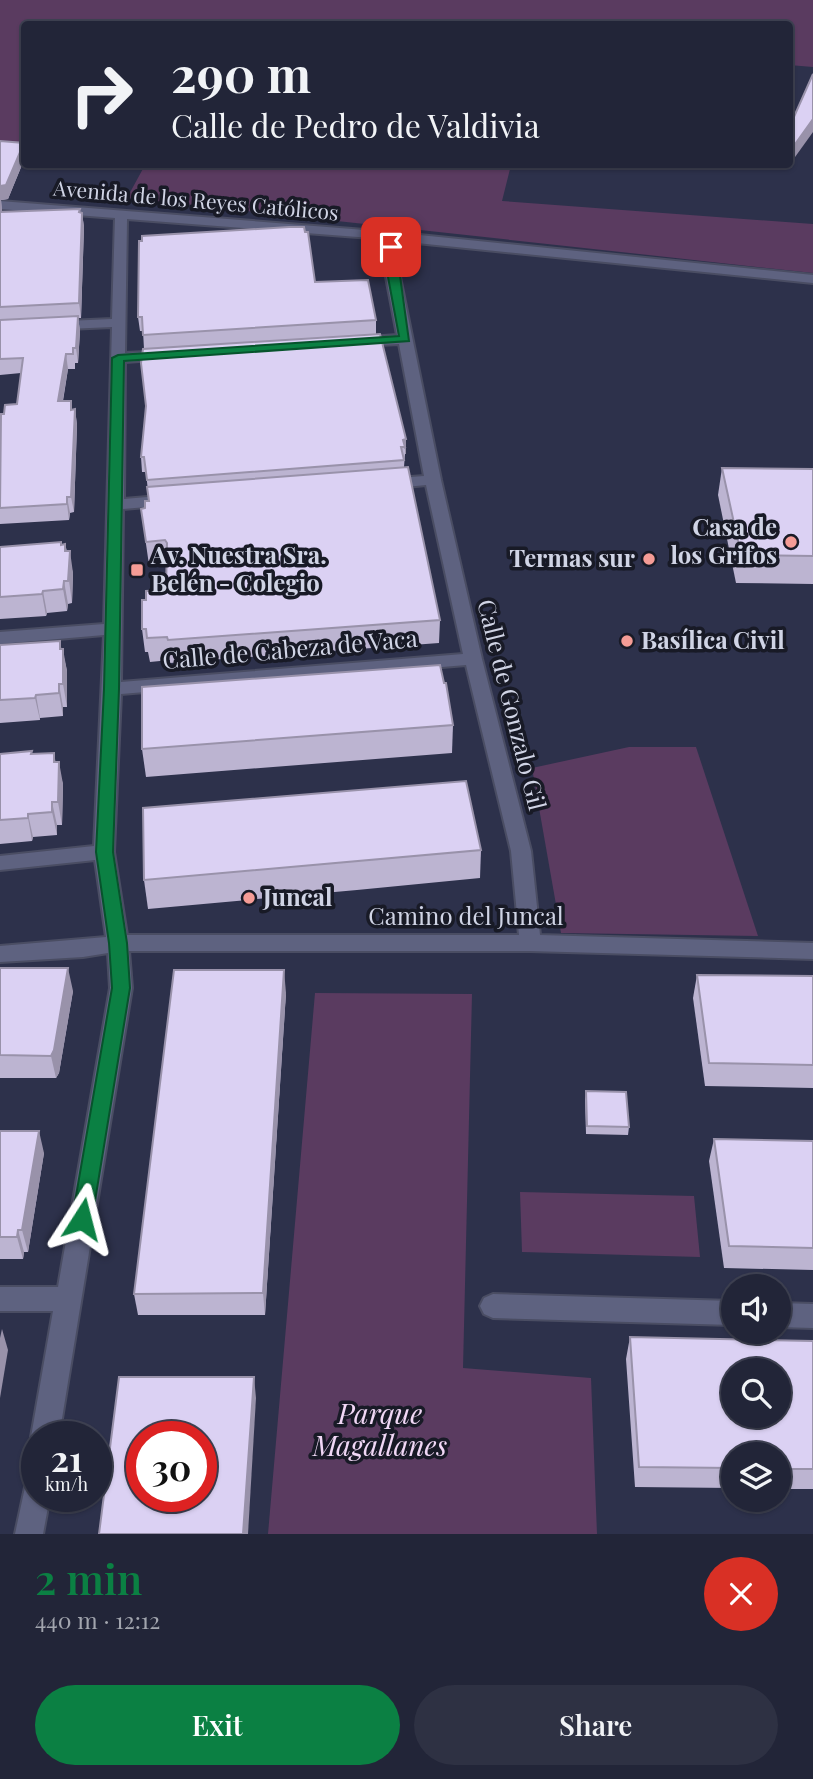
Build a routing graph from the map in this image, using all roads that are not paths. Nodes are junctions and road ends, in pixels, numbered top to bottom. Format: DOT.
graph roads {
  1 [pos="0,205"];
  2 [pos="121,212"];
  3 [pos="390,236"];
  4 [pos="813,279"];
  5 [pos="119,323"];
  6 [pos="0,328"];
  7 [pos="405,339"];
  8 [pos="337,343"];
  9 [pos="187,354"];
  10 [pos="118,358"];
  11 [pos="433,480"];
  12 [pos="364,485"];
  13 [pos="184,499"];
  14 [pos="115,505"];
  15 [pos="113,629"];
  16 [pos="0,638"];
  17 [pos="473,659"];
  18 [pos="111,689"];
  19 [pos="104,852"];
  20 [pos="0,863"];
  21 [pos="118,943"];
  22 [pos="530,943"];
  23 [pos="813,951"];
  24 [pos="0,954"];
  25 [pos="0,1299"];
  26 [pos="69,1299"];
  27 [pos="493,1307"];
  28 [pos="721,1313"];
  29 [pos="791,1315"];
  30 [pos="813,1316"];
  31 [pos="49,1421"];
  32 [pos="33,1512"];
  33 [pos="29,1534"];
  1 -- 2 [label="street, Avenida de los Reyes Católicos"];
  2 -- 3 [label="street, Avenida de los Reyes Católicos"];
  2 -- 5 [label="street"];
  3 -- 4 [label="street, Avenida de los Reyes Católicos"];
  3 -- 7 [label="street"];
  5 -- 6 [label="street"];
  5 -- 10 [label="street"];
  7 -- 8 [label="street"];
  7 -- 11 [label="street, Calle de Gonzalo Gil"];
  9 -- 10 [label="street"];
  10 -- 14 [label="street"];
  11 -- 12 [label="street"];
  11 -- 17 [label="street, Calle de Gonzalo Gil"];
  13 -- 14 [label="street"];
  14 -- 15 [label="street"];
  15 -- 16 [label="street"];
  15 -- 18 [label="street"];
  17 -- 18 [label="street, Calle de Cabeza de Vaca"];
  17 -- 22 [label="street, Calle de Gonzalo Gil"];
  18 -- 19 [label="street"];
  19 -- 20 [label="street"];
  19 -- 21 [label="street"];
  21 -- 22 [label="street, Camino del Juncal"];
  21 -- 24 [label="street, Camino del Juncal"];
  21 -- 26 [label="street"];
  22 -- 23 [label="street, Camino del Juncal"];
  25 -- 26 [label="street"];
  26 -- 31 [label="street"];
  27 -- 28 [label="street"];
  29 -- 30 [label="street"];
  32 -- 33 [label="street"];
}
